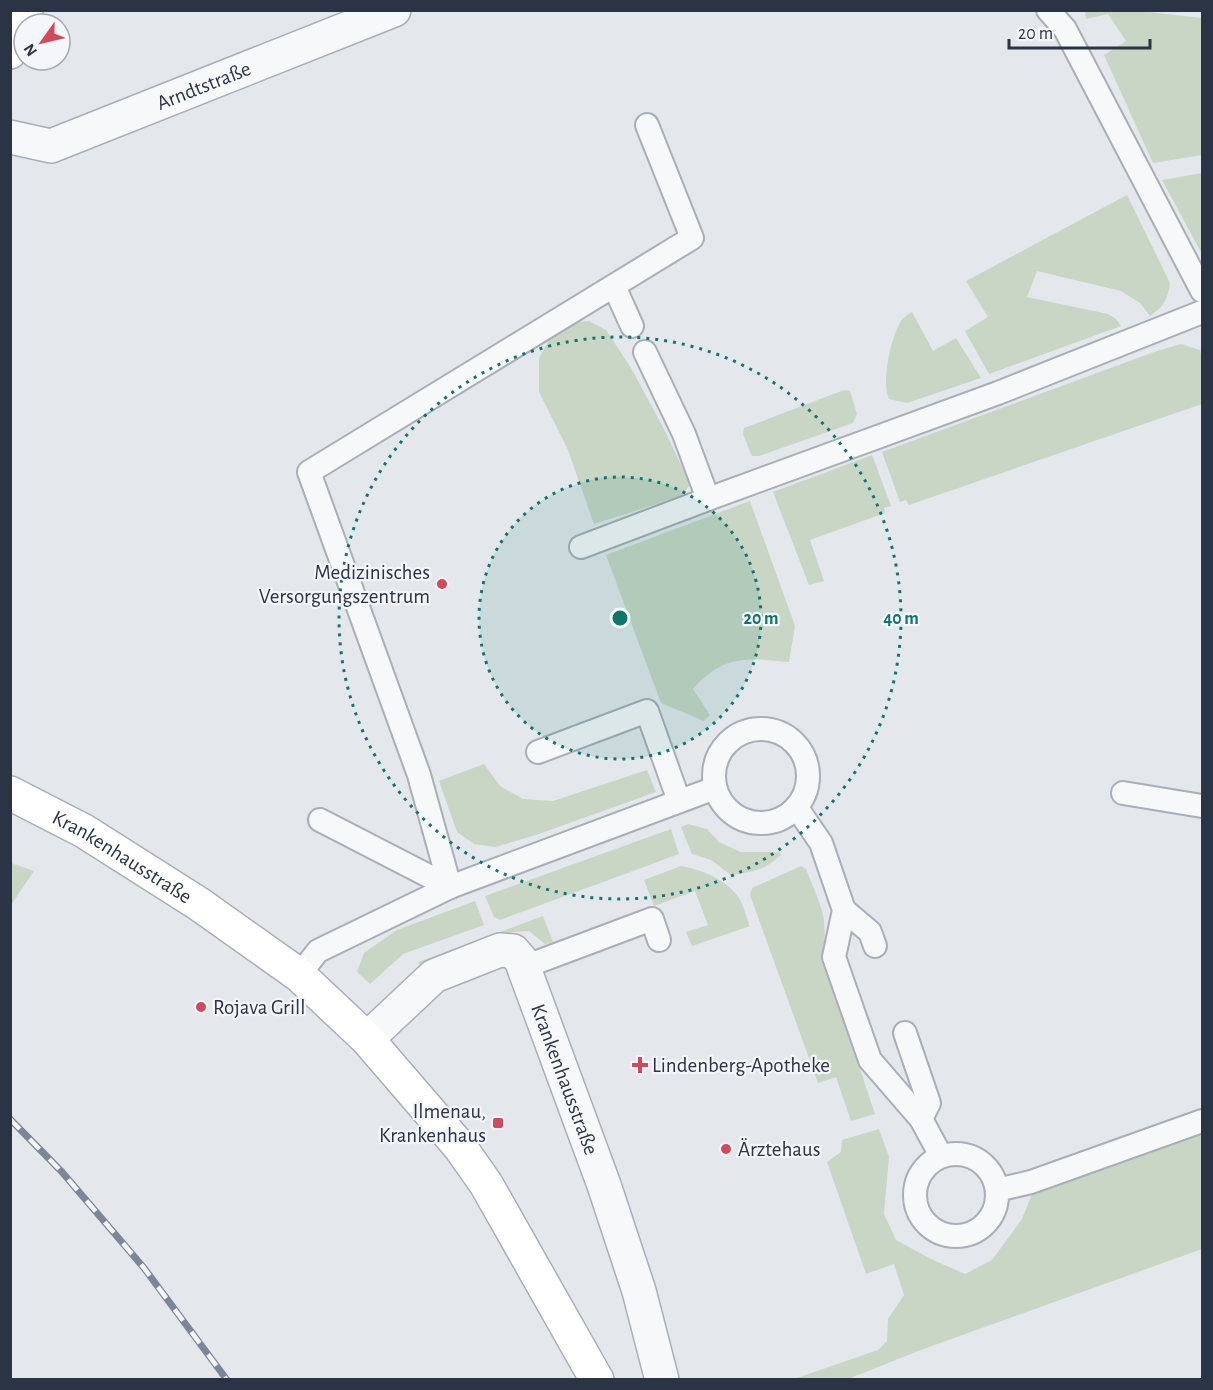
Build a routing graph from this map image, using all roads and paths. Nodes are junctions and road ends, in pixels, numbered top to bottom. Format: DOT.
graph roads {
  1 [pos="26,10"];
  2 [pos="394,10"];
  3 [pos="1048,10"];
  4 [pos="10,52"];
  5 [pos="647,124"];
  6 [pos="10,137"];
  7 [pos="614,286"];
  8 [pos="1203,291"];
  9 [pos="1203,312"];
  10 [pos="632,326"];
  11 [pos="645,352"];
  12 [pos="708,499"];
  13 [pos="581,547"];
  14 [pos="538,752"];
  15 [pos="715,788"];
  16 [pos="10,793"];
  17 [pos="1123,793"];
  18 [pos="679,801"];
  19 [pos="1203,806"];
  20 [pos="797,808"];
  21 [pos="320,820"];
  22 [pos="450,887"];
  23 [pos="844,910"];
  24 [pos="659,940"];
  25 [pos="875,946"];
  26 [pos="524,968"];
  27 [pos="299,975"];
  28 [pos="905,1033"];
  29 [pos="368,1039"];
  30 [pos="921,1119"];
  31 [pos="1203,1121"];
  32 [pos="941,1156"];
  33 [pos="997,1190"];
  34 [pos="597,1380"];
  35 [pos="662,1380"];
  1 -- 4 [label="street"];
  2 -- 6 [label="street, Arndtstraße"];
  3 -- 8 [label="lane"];
  5 -- 7 [label="lane"];
  7 -- 10 [label="lane"];
  7 -- 22 [label="lane"];
  9 -- 12 [label="lane"];
  11 -- 12 [label="lane"];
  12 -- 13 [label="lane"];
  14 -- 18 [label="lane"];
  15 -- 18 [label="lane"];
  15 -- 20 [label="lane"];
  15 -- 20 [label="lane"];
  16 -- 27 [label="street, Krankenhausstraße"];
  17 -- 19 [label="lane"];
  18 -- 22 [label="lane"];
  20 -- 23 [label="lane"];
  21 -- 22 [label="lane"];
  22 -- 27 [label="lane"];
  23 -- 25 [label="lane"];
  23 -- 30 [label="lane"];
  24 -- 26 [label="lane"];
  26 -- 29 [label="street, Krankenhausstraße"];
  26 -- 35 [label="street, Krankenhausstraße"];
  27 -- 29 [label="street, Krankenhausstraße"];
  28 -- 30 [label="lane"];
  29 -- 34 [label="street, Krankenhausstraße"];
  30 -- 32 [label="lane"];
  31 -- 33 [label="lane"];
  32 -- 33 [label="lane"];
  32 -- 33 [label="lane"];
}
